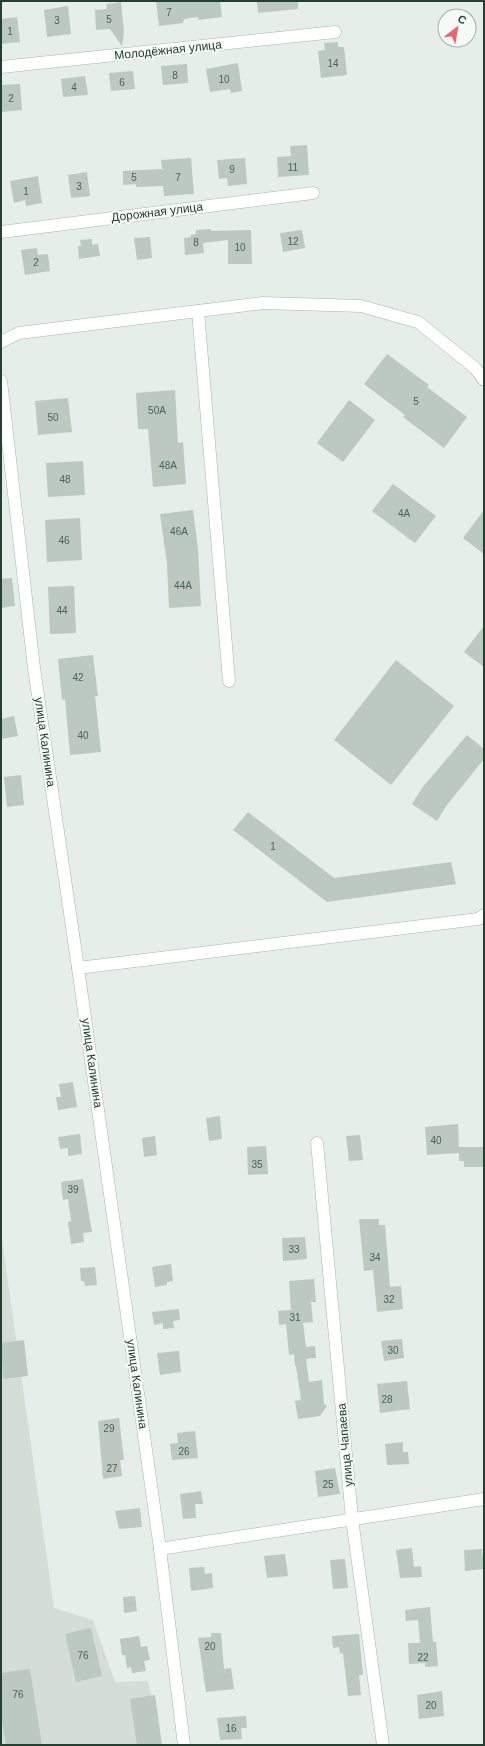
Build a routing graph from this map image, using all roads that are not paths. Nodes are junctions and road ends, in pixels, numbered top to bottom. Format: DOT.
graph roads {
  1 [pos="335,32"];
  2 [pos="1,67"];
  3 [pos="313,193"];
  4 [pos="1,232"];
  5 [pos="198,311"];
  6 [pos="1,342"];
  7 [pos="484,380"];
  8 [pos="1,381"];
  9 [pos="229,681"];
  10 [pos="484,915"];
  11 [pos="78,968"];
  12 [pos="317,1143"];
  13 [pos="484,1499"];
  14 [pos="352,1519"];
  15 [pos="160,1549"];
  16 [pos="184,1745"];
  17 [pos="383,1745"];
  1 -- 2 [label="street, Молодёжная улица"];
  3 -- 4 [label="street, Дорожная улица"];
  5 -- 6 [label="street"];
  5 -- 7 [label="street"];
  5 -- 9 [label="street"];
  8 -- 11 [label="street, улица Калинина"];
  10 -- 11 [label="street"];
  11 -- 15 [label="street, улица Калинина"];
  12 -- 14 [label="street, улица Чапаева"];
  13 -- 14 [label="street"];
  14 -- 15 [label="street"];
  14 -- 17 [label="street, улица Чапаева"];
  15 -- 16 [label="street, улица Калинина"];
}
